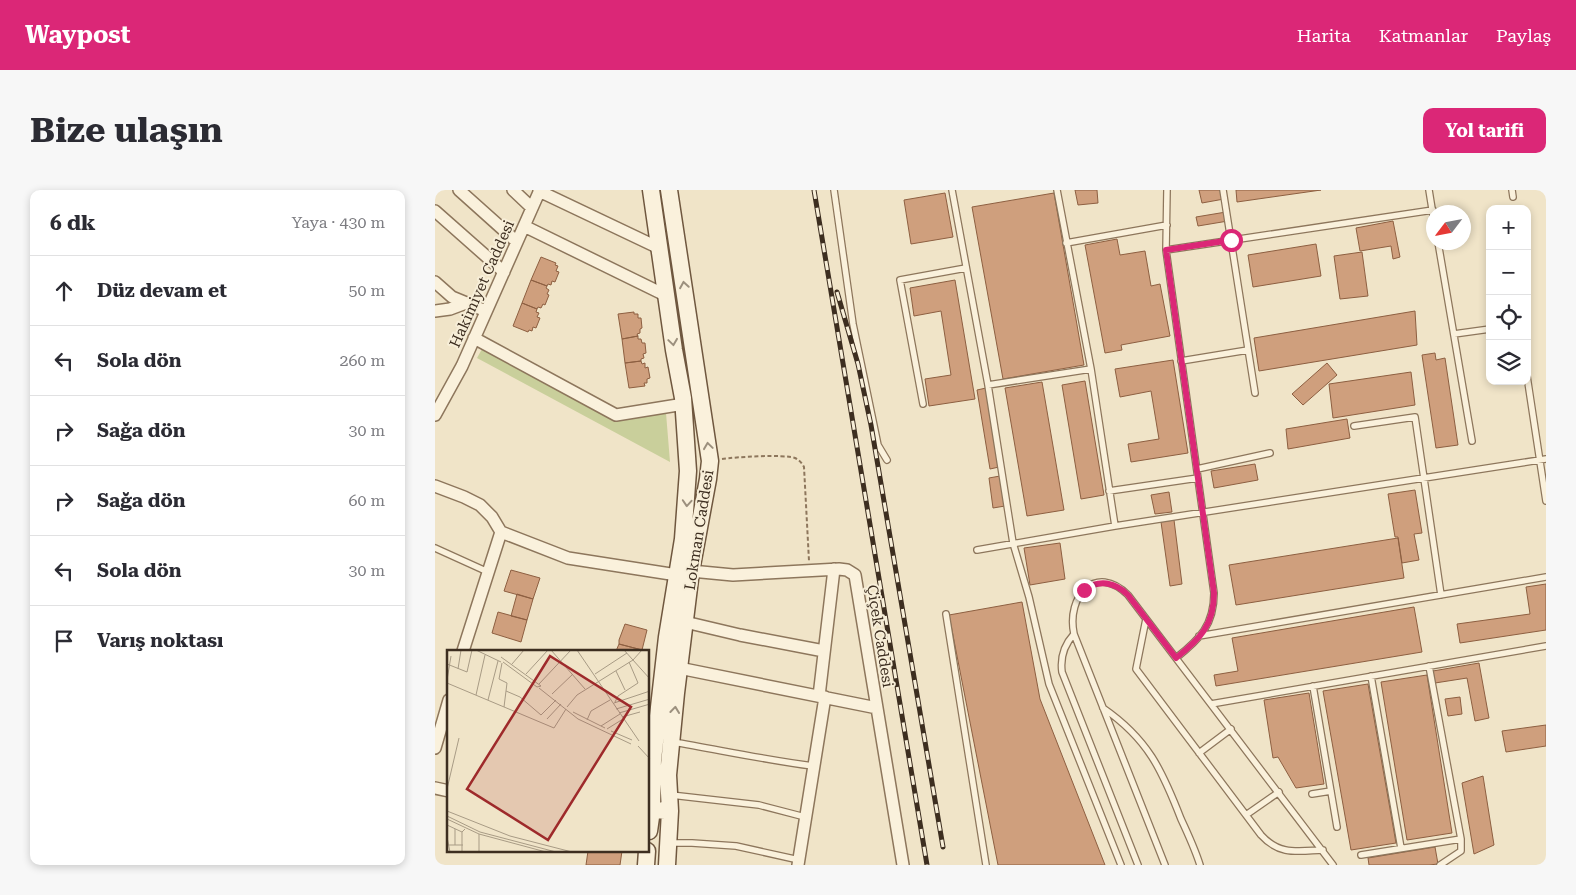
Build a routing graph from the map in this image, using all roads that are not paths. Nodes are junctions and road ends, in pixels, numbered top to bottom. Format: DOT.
graph roads {
  1 [pos="459,190"];
  2 [pos="513,190"];
  3 [pos="651,190"];
  4 [pos="669,190"];
  5 [pos="835,190"];
  6 [pos="952,190"];
  7 [pos="1057,190"];
  8 [pos="1167,190"];
  9 [pos="1223,190"];
  10 [pos="1429,190"];
  11 [pos="1512,190"];
  12 [pos="540,191"];
  13 [pos="1513,198"];
  14 [pos="1432,205"];
  15 [pos="532,208"];
  16 [pos="435,212"];
  17 [pos="1426,213"];
  18 [pos="1167,225"];
  19 [pos="524,226"];
  20 [pos="1231,240"];
  21 [pos="517,242"];
  22 [pos="1066,243"];
  23 [pos="659,248"];
  24 [pos="1166,250"];
  25 [pos="1439,250"];
  26 [pos="966,268"];
  27 [pos="504,272"];
  28 [pos="435,282"];
  29 [pos="667,296"];
  30 [pos="466,303"];
  31 [pos="435,311"];
  32 [pos="486,311"];
  33 [pos="1486,330"];
  34 [pos="1453,334"];
  35 [pos="474,338"];
  36 [pos="1248,350"];
  37 [pos="1181,361"];
  38 [pos="1091,369"];
  39 [pos="988,385"];
  40 [pos="1529,385"];
  41 [pos="1255,393"];
  42 [pos="684,404"];
  43 [pos="923,404"];
  44 [pos="435,415"];
  45 [pos="1354,426"];
  46 [pos="1471,441"];
  47 [pos="1270,453"];
  48 [pos="1543,459"];
  49 [pos="887,460"];
  50 [pos="1197,469"];
  51 [pos="1198,478"];
  52 [pos="1424,478"];
  53 [pos="435,486"];
  54 [pos="1109,491"];
  55 [pos="1546,501"];
  56 [pos="1203,512"];
  57 [pos="1115,526"];
  58 [pos="501,532"];
  59 [pos="1013,543"];
  60 [pos="435,548"];
  61 [pos="977,550"];
  62 [pos="834,569"];
  63 [pos="488,572"];
  64 [pos="684,573"];
  65 [pos="1546,577"];
  66 [pos="1441,595"];
  67 [pos="946,614"];
  68 [pos="1146,619"];
  69 [pos="685,622"];
  70 [pos="1074,634"];
  71 [pos="1199,636"];
  72 [pos="1546,646"];
  73 [pos="463,650"];
  74 [pos="825,651"];
  75 [pos="1176,658"];
  76 [pos="1429,666"];
  77 [pos="679,668"];
  78 [pos="1371,676"];
  79 [pos="1313,686"];
  80 [pos="822,697"];
  81 [pos="1211,704"];
  82 [pos="447,706"];
  83 [pos="877,708"];
  84 [pos="1103,708"];
  85 [pos="654,712"];
  86 [pos="1231,729"];
  87 [pos="437,735"];
  88 [pos="671,742"];
  89 [pos="435,748"];
  90 [pos="1199,753"];
  91 [pos="813,766"];
  92 [pos="1331,790"];
  93 [pos="1279,792"];
  94 [pos="669,794"];
  95 [pos="1312,794"];
  96 [pos="652,810"];
  97 [pos="670,811"];
  98 [pos="1246,816"];
  99 [pos="805,817"];
  100 [pos="650,824"];
  101 [pos="1337,827"];
  102 [pos="1461,839"];
  103 [pos="669,843"];
  104 [pos="1401,848"];
  105 [pos="1323,850"];
  106 [pos="647,852"];
  107 [pos="1361,854"];
  108 [pos="798,862"];
  109 [pos="645,865"];
  110 [pos="667,865"];
  111 [pos="903,865"];
  112 [pos="986,865"];
  113 [pos="1121,865"];
  114 [pos="1138,865"];
  115 [pos="1165,865"];
  116 [pos="1200,865"];
  117 [pos="1333,865"];
  118 [pos="1440,865"];
  1 -- 21 [label="street"];
  2 -- 15 [label="street"];
  3 -- 23 [label="street, Lokman Caddesi"];
  64 -- 4 [label="street, Lokman Caddesi, one-way"];
  5 -- 49 [label="lane"];
  6 -- 26 [label="lane"];
  7 -- 22 [label="lane"];
  8 -- 18 [label="lane"];
  9 -- 20 [label="lane"];
  10 -- 14 [label="lane"];
  11 -- 13 [label="lane"];
  12 -- 15 [label="street, Hakimiyet Caddesi"];
  12 -- 23 [label="street"];
  15 -- 19 [label="street, Hakimiyet Caddesi"];
  16 -- 27 [label="street"];
  17 -- 20 [label="lane"];
  18 -- 22 [label="lane"];
  18 -- 24 [label="lane"];
  19 -- 21 [label="street, Hakimiyet Caddesi"];
  19 -- 29 [label="street"];
  20 -- 24 [label="lane"];
  20 -- 36 [label="lane"];
  21 -- 27 [label="street, Hakimiyet Caddesi"];
  22 -- 38 [label="lane"];
  23 -- 29 [label="street, Lokman Caddesi"];
  24 -- 37 [label="lane"];
  25 -- 34 [label="lane"];
  26 -- 39 [label="lane"];
  26 -- 43 [label="lane"];
  27 -- 32 [label="street, Hakimiyet Caddesi"];
  28 -- 30 [label="street"];
  29 -- 42 [label="street, Lokman Caddesi, one-way"];
  30 -- 31 [label="street"];
  30 -- 32 [label="street"];
  32 -- 35 [label="street, Hakimiyet Caddesi"];
  33 -- 34 [label="lane"];
  34 -- 46 [label="lane"];
  35 -- 42 [label="street"];
  35 -- 44 [label="street, Hakimiyet Caddesi"];
  36 -- 37 [label="lane"];
  36 -- 41 [label="lane"];
  37 -- 50 [label="lane"];
  38 -- 39 [label="lane"];
  38 -- 54 [label="lane"];
  39 -- 59 [label="lane"];
  40 -- 48 [label="lane"];
  42 -- 64 [label="street, Lokman Caddesi, one-way"];
  45 -- 52 [label="lane"];
  47 -- 50 [label="lane"];
  48 -- 52 [label="lane"];
  48 -- 55 [label="lane"];
  50 -- 51 [label="lane"];
  51 -- 54 [label="lane"];
  51 -- 56 [label="lane"];
  52 -- 56 [label="lane"];
  52 -- 66 [label="lane"];
  53 -- 58 [label="street"];
  54 -- 57 [label="lane"];
  56 -- 57 [label="lane"];
  56 -- 71 [label="lane"];
  57 -- 59 [label="lane"];
  58 -- 63 [label="street"];
  58 -- 64 [label="street, Çiçek Caddesi"];
  59 -- 61 [label="lane"];
  59 -- 113 [label="lane"];
  60 -- 63 [label="lane"];
  62 -- 64 [label="street, Çiçek Caddesi"];
  62 -- 74 [label="street"];
  62 -- 83 [label="street, Çiçek Caddesi"];
  63 -- 73 [label="street"];
  64 -- 69 [label="street, Lokman Caddesi"];
  64 -- 85 [label="street, Lokman Caddesi"];
  65 -- 66 [label="lane"];
  66 -- 71 [label="lane"];
  67 -- 112 [label="lane"];
  68 -- 70 [label="lane"];
  68 -- 75 [label="lane"];
  68 -- 90 [label="lane"];
  69 -- 74 [label="street"];
  69 -- 77 [label="street, Lokman Caddesi"];
  70 -- 84 [label="lane"];
  70 -- 114 [label="lane"];
  71 -- 75 [label="lane"];
  72 -- 76 [label="lane"];
  74 -- 80 [label="street"];
  75 -- 81 [label="lane"];
  76 -- 78 [label="lane"];
  76 -- 102 [label="lane"];
  77 -- 80 [label="street"];
  88 -- 77 [label="street, Lokman Caddesi, one-way"];
  78 -- 79 [label="lane"];
  78 -- 104 [label="lane"];
  79 -- 81 [label="lane"];
  79 -- 92 [label="lane"];
  80 -- 83 [label="street"];
  80 -- 91 [label="street"];
  81 -- 86 [label="lane"];
  82 -- 87 [label="street"];
  83 -- 111 [label="street, Çiçek Caddesi"];
  84 -- 115 [label="lane"];
  84 -- 116 [label="lane"];
  85 -- 96 [label="street, Lokman Caddesi"];
  86 -- 90 [label="lane"];
  86 -- 93 [label="lane"];
  87 -- 89 [label="street"];
  88 -- 91 [label="lane"];
  88 -- 94 [label="street, Lokman Caddesi"];
  90 -- 98 [label="lane"];
  91 -- 99 [label="street"];
  92 -- 95 [label="lane"];
  92 -- 101 [label="lane"];
  93 -- 98 [label="lane"];
  93 -- 105 [label="lane"];
  94 -- 97 [label="street, Lokman Caddesi"];
  94 -- 99 [label="lane"];
  96 -- 97 [label="street"];
  96 -- 100 [label="street, Lokman Caddesi"];
  97 -- 103 [label="street, Lokman Caddesi"];
  98 -- 105 [label="lane"];
  99 -- 108 [label="street"];
  102 -- 104 [label="lane"];
  102 -- 118 [label="lane"];
  103 -- 108 [label="lane"];
  103 -- 110 [label="street, Lokman Caddesi"];
  104 -- 107 [label="lane"];
  105 -- 117 [label="lane"];
  106 -- 109 [label="street"];
}
